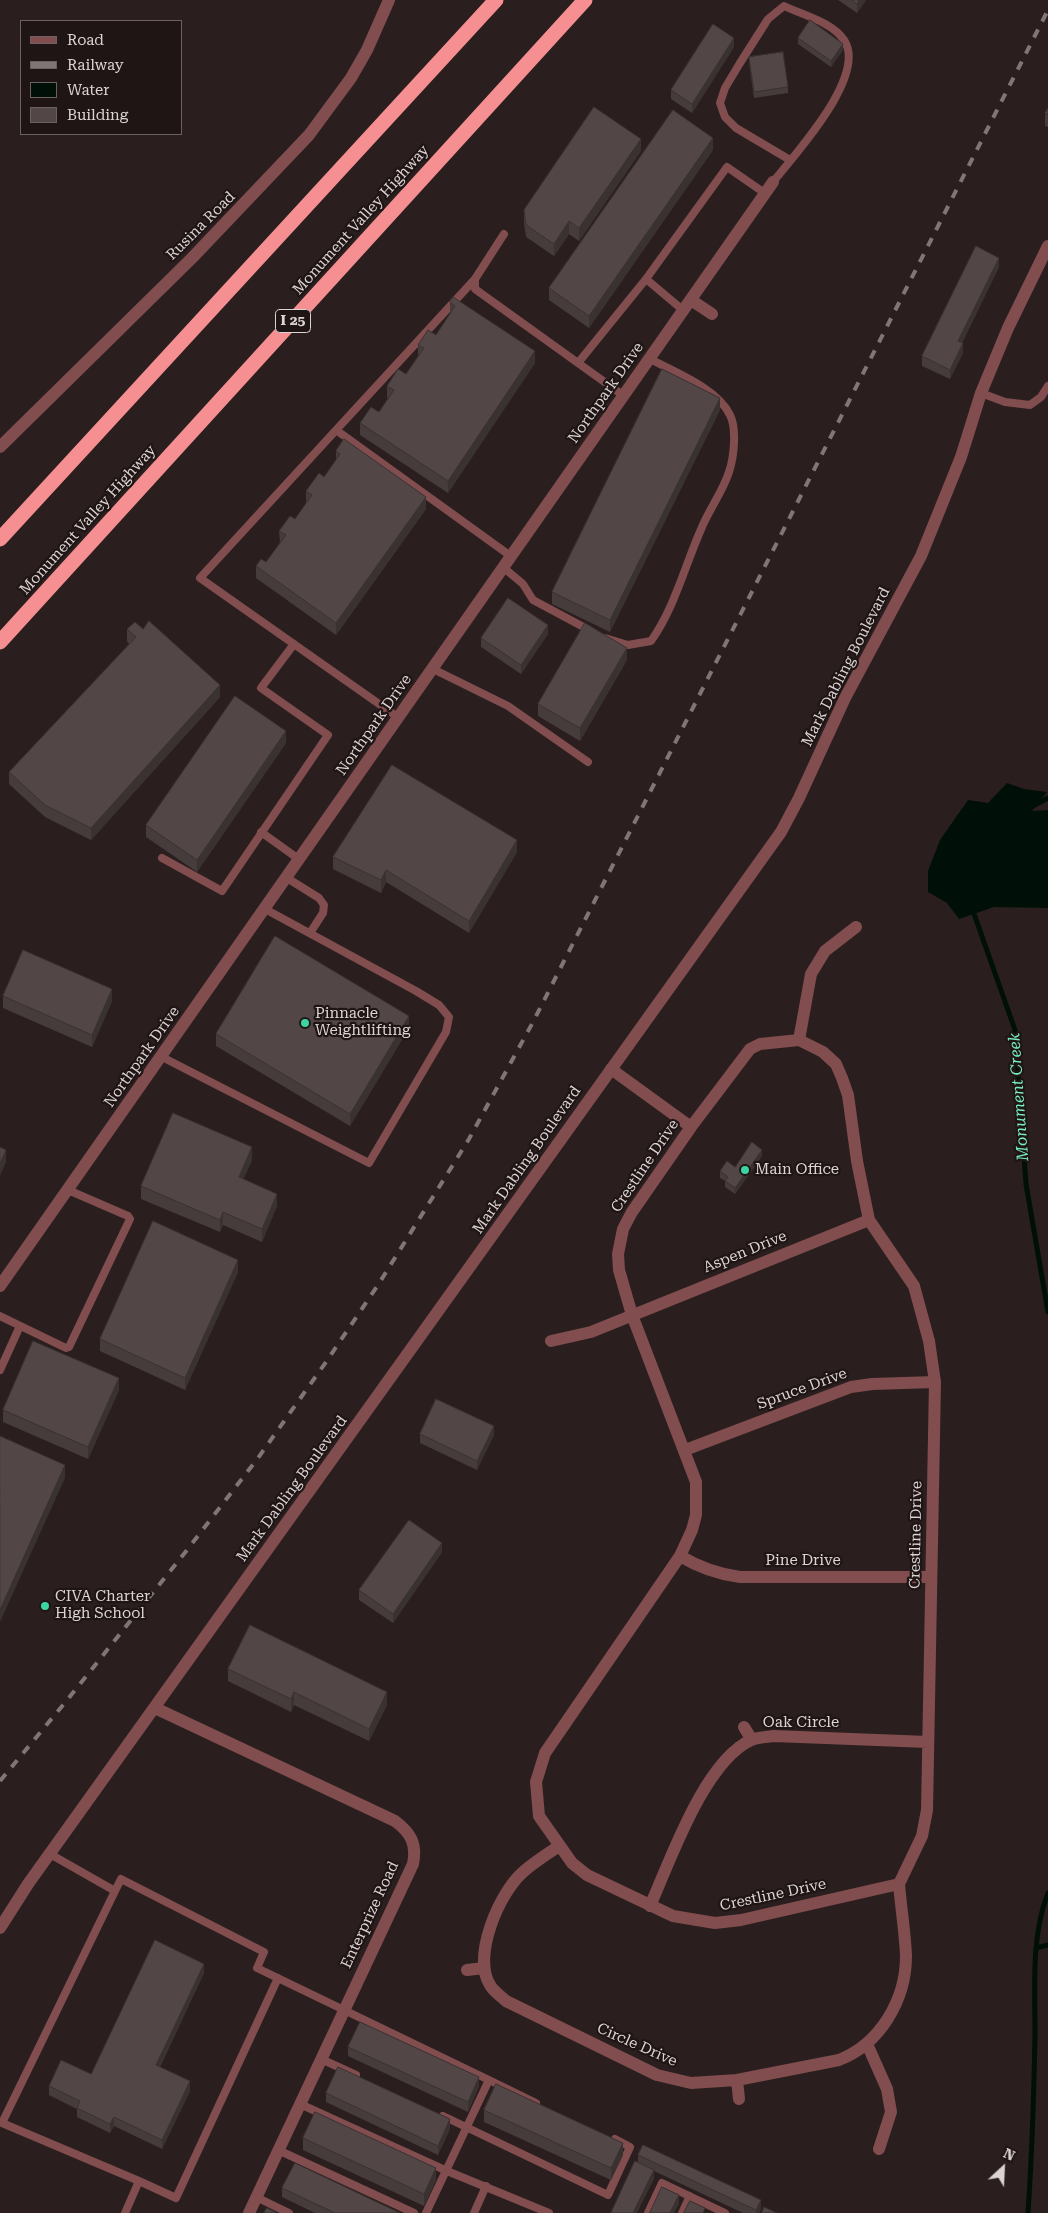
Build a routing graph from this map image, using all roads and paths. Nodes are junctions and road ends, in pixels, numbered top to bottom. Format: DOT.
graph roads {
  1 [pos="389,0"];
  2 [pos="496,0"];
  3 [pos="585,0"];
  4 [pos="790,160"];
  5 [pos="773,182"];
  6 [pos="766,194"];
  7 [pos="504,234"];
  8 [pos="1048,246"];
  9 [pos="475,279"];
  10 [pos="646,279"];
  11 [pos="688,305"];
  12 [pos="712,314"];
  13 [pos="650,359"];
  14 [pos="578,363"];
  15 [pos="1048,386"];
  16 [pos="981,393"];
  17 [pos="624,396"];
  18 [pos="336,430"];
  19 [pos="0,447"];
  20 [pos="0,539"];
  21 [pos="512,556"];
  22 [pos="504,568"];
  23 [pos="0,642"];
  24 [pos="294,644"];
  25 [pos="433,669"];
  26 [pos="399,718"];
  27 [pos="588,762"];
  28 [pos="262,832"];
  29 [pos="162,858"];
  30 [pos="300,860"];
  31 [pos="288,878"];
  32 [pos="265,909"];
  33 [pos="856,927"];
  34 [pos="310,933"];
  35 [pos="799,1040"];
  36 [pos="162,1057"];
  37 [pos="611,1069"];
  38 [pos="691,1127"];
  39 [pos="68,1190"];
  40 [pos="869,1220"];
  41 [pos="0,1286"];
  42 [pos="632,1315"];
  43 [pos="0,1316"];
  44 [pos="20,1326"];
  45 [pos="551,1341"];
  46 [pos="0,1370"];
  47 [pos="935,1382"];
  48 [pos="685,1450"];
  49 [pos="680,1556"];
  50 [pos="932,1577"];
  51 [pos="155,1708"];
  52 [pos="744,1727"];
  53 [pos="752,1740"];
  54 [pos="928,1742"];
  55 [pos="559,1846"];
  56 [pos="50,1854"];
  57 [pos="899,1884"];
  58 [pos="115,1891"];
  59 [pos="650,1906"];
  60 [pos="0,1928"];
  61 [pos="484,1968"];
  62 [pos="468,1970"];
  63 [pos="278,1978"];
  64 [pos="345,2009"];
  65 [pos="867,2044"];
  66 [pos="321,2059"];
  67 [pos="365,2080"];
  68 [pos="489,2080"];
  69 [pos="737,2080"];
  70 [pos="739,2099"];
  71 [pos="300,2104"];
  72 [pos="542,2105"];
  73 [pos="433,2112"];
  74 [pos="467,2128"];
  75 [pos="604,2134"];
  76 [pos="879,2149"];
  77 [pos="278,2150"];
  78 [pos="447,2170"];
  79 [pos="139,2182"];
  80 [pos="486,2186"];
  81 [pos="690,2196"];
  82 [pos="256,2198"];
  83 [pos="720,2212"];
  84 [pos="125,2213"];
  85 [pos="249,2213"];
  86 [pos="289,2213"];
  87 [pos="414,2213"];
  88 [pos="426,2213"];
  89 [pos="474,2213"];
  90 [pos="549,2213"];
  91 [pos="648,2213"];
  92 [pos="682,2213"];
  1 -- 19 [label="street, Rusina Road"];
  2 -- 20 [label="highway"];
  3 -- 23 [label="highway, Monument Valley Highway / I 25"];
  4 -- 4 [label="lane"];
  4 -- 5 [label="lane"];
  5 -- 6 [label="street, Northpark Drive"];
  6 -- 10 [label="lane"];
  6 -- 11 [label="street, Northpark Drive"];
  7 -- 9 [label="lane"];
  8 -- 16 [label="street, Mark Dabling Boulevard"];
  9 -- 14 [label="lane"];
  9 -- 18 [label="lane"];
  10 -- 11 [label="lane"];
  10 -- 14 [label="lane"];
  11 -- 12 [label="street"];
  11 -- 13 [label="street, Northpark Drive"];
  13 -- 17 [label="street, Northpark Drive"];
  13 -- 22 [label="lane"];
  14 -- 17 [label="lane"];
  15 -- 16 [label="lane"];
  16 -- 37 [label="street, Mark Dabling Boulevard"];
  17 -- 21 [label="street, Northpark Drive"];
  18 -- 21 [label="lane"];
  18 -- 24 [label="lane"];
  21 -- 22 [label="street, Northpark Drive"];
  22 -- 25 [label="street, Northpark Drive"];
  24 -- 26 [label="lane"];
  24 -- 28 [label="lane"];
  25 -- 26 [label="street, Northpark Drive"];
  25 -- 27 [label="lane"];
  26 -- 30 [label="street, Northpark Drive"];
  28 -- 29 [label="lane"];
  28 -- 30 [label="lane"];
  30 -- 31 [label="street, Northpark Drive"];
  31 -- 32 [label="street, Northpark Drive"];
  31 -- 34 [label="lane"];
  32 -- 34 [label="lane"];
  32 -- 36 [label="street, Northpark Drive"];
  33 -- 35 [label="street"];
  34 -- 36 [label="lane"];
  35 -- 38 [label="street, Crestline Drive"];
  35 -- 40 [label="street, Crestline Drive"];
  36 -- 39 [label="street, Northpark Drive"];
  37 -- 38 [label="street"];
  37 -- 51 [label="street, Mark Dabling Boulevard"];
  38 -- 42 [label="street, Crestline Drive"];
  39 -- 41 [label="street, Northpark Drive"];
  39 -- 44 [label="lane"];
  40 -- 42 [label="street, Aspen Drive"];
  40 -- 47 [label="street, Crestline Drive"];
  42 -- 45 [label="street, Aspen Drive"];
  42 -- 48 [label="street, Crestline Drive"];
  43 -- 44 [label="lane"];
  44 -- 46 [label="lane"];
  47 -- 48 [label="street, Spruce Drive"];
  47 -- 50 [label="street, Crestline Drive"];
  48 -- 49 [label="street, Crestline Drive"];
  49 -- 50 [label="street, Pine Drive"];
  49 -- 55 [label="street, Crestline Drive"];
  50 -- 54 [label="street, Crestline Drive"];
  51 -- 56 [label="street, Mark Dabling Boulevard"];
  51 -- 64 [label="street, Enterprize Road"];
  52 -- 53 [label="street"];
  53 -- 54 [label="street, Oak Circle"];
  53 -- 59 [label="street, Oak Circle"];
  54 -- 57 [label="street, Crestline Drive"];
  55 -- 59 [label="street, Crestline Drive"];
  55 -- 61 [label="street"];
  56 -- 58 [label="lane"];
  56 -- 60 [label="street, Mark Dabling Boulevard"];
  57 -- 59 [label="street, Crestline Drive"];
  57 -- 65 [label="street, Circle Drive"];
  58 -- 63 [label="lane"];
  58 -- 79 [label="lane"];
  61 -- 62 [label="street"];
  61 -- 69 [label="street, Circle Drive"];
  63 -- 64 [label="lane"];
  63 -- 79 [label="lane"];
  64 -- 66 [label="street, Enterprize Road"];
  64 -- 68 [label="lane"];
  65 -- 69 [label="street, Circle Drive"];
  65 -- 76 [label="street"];
  66 -- 67 [label="lane"];
  66 -- 71 [label="street, Enterprize Road"];
  68 -- 72 [label="lane"];
  68 -- 74 [label="lane"];
  69 -- 70 [label="street"];
  71 -- 77 [label="street, Enterprize Road"];
  71 -- 78 [label="lane"];
  73 -- 74 [label="lane"];
  74 -- 75 [label="lane"];
  74 -- 78 [label="lane"];
  77 -- 82 [label="street, Enterprize Road"];
  77 -- 87 [label="lane"];
  78 -- 80 [label="lane"];
  78 -- 88 [label="lane"];
  79 -- 84 [label="lane"];
  80 -- 89 [label="lane"];
  80 -- 90 [label="lane"];
  81 -- 83 [label="lane"];
  81 -- 91 [label="lane"];
  81 -- 92 [label="lane"];
  82 -- 85 [label="street, Enterprize Road"];
  82 -- 86 [label="lane"];
}
